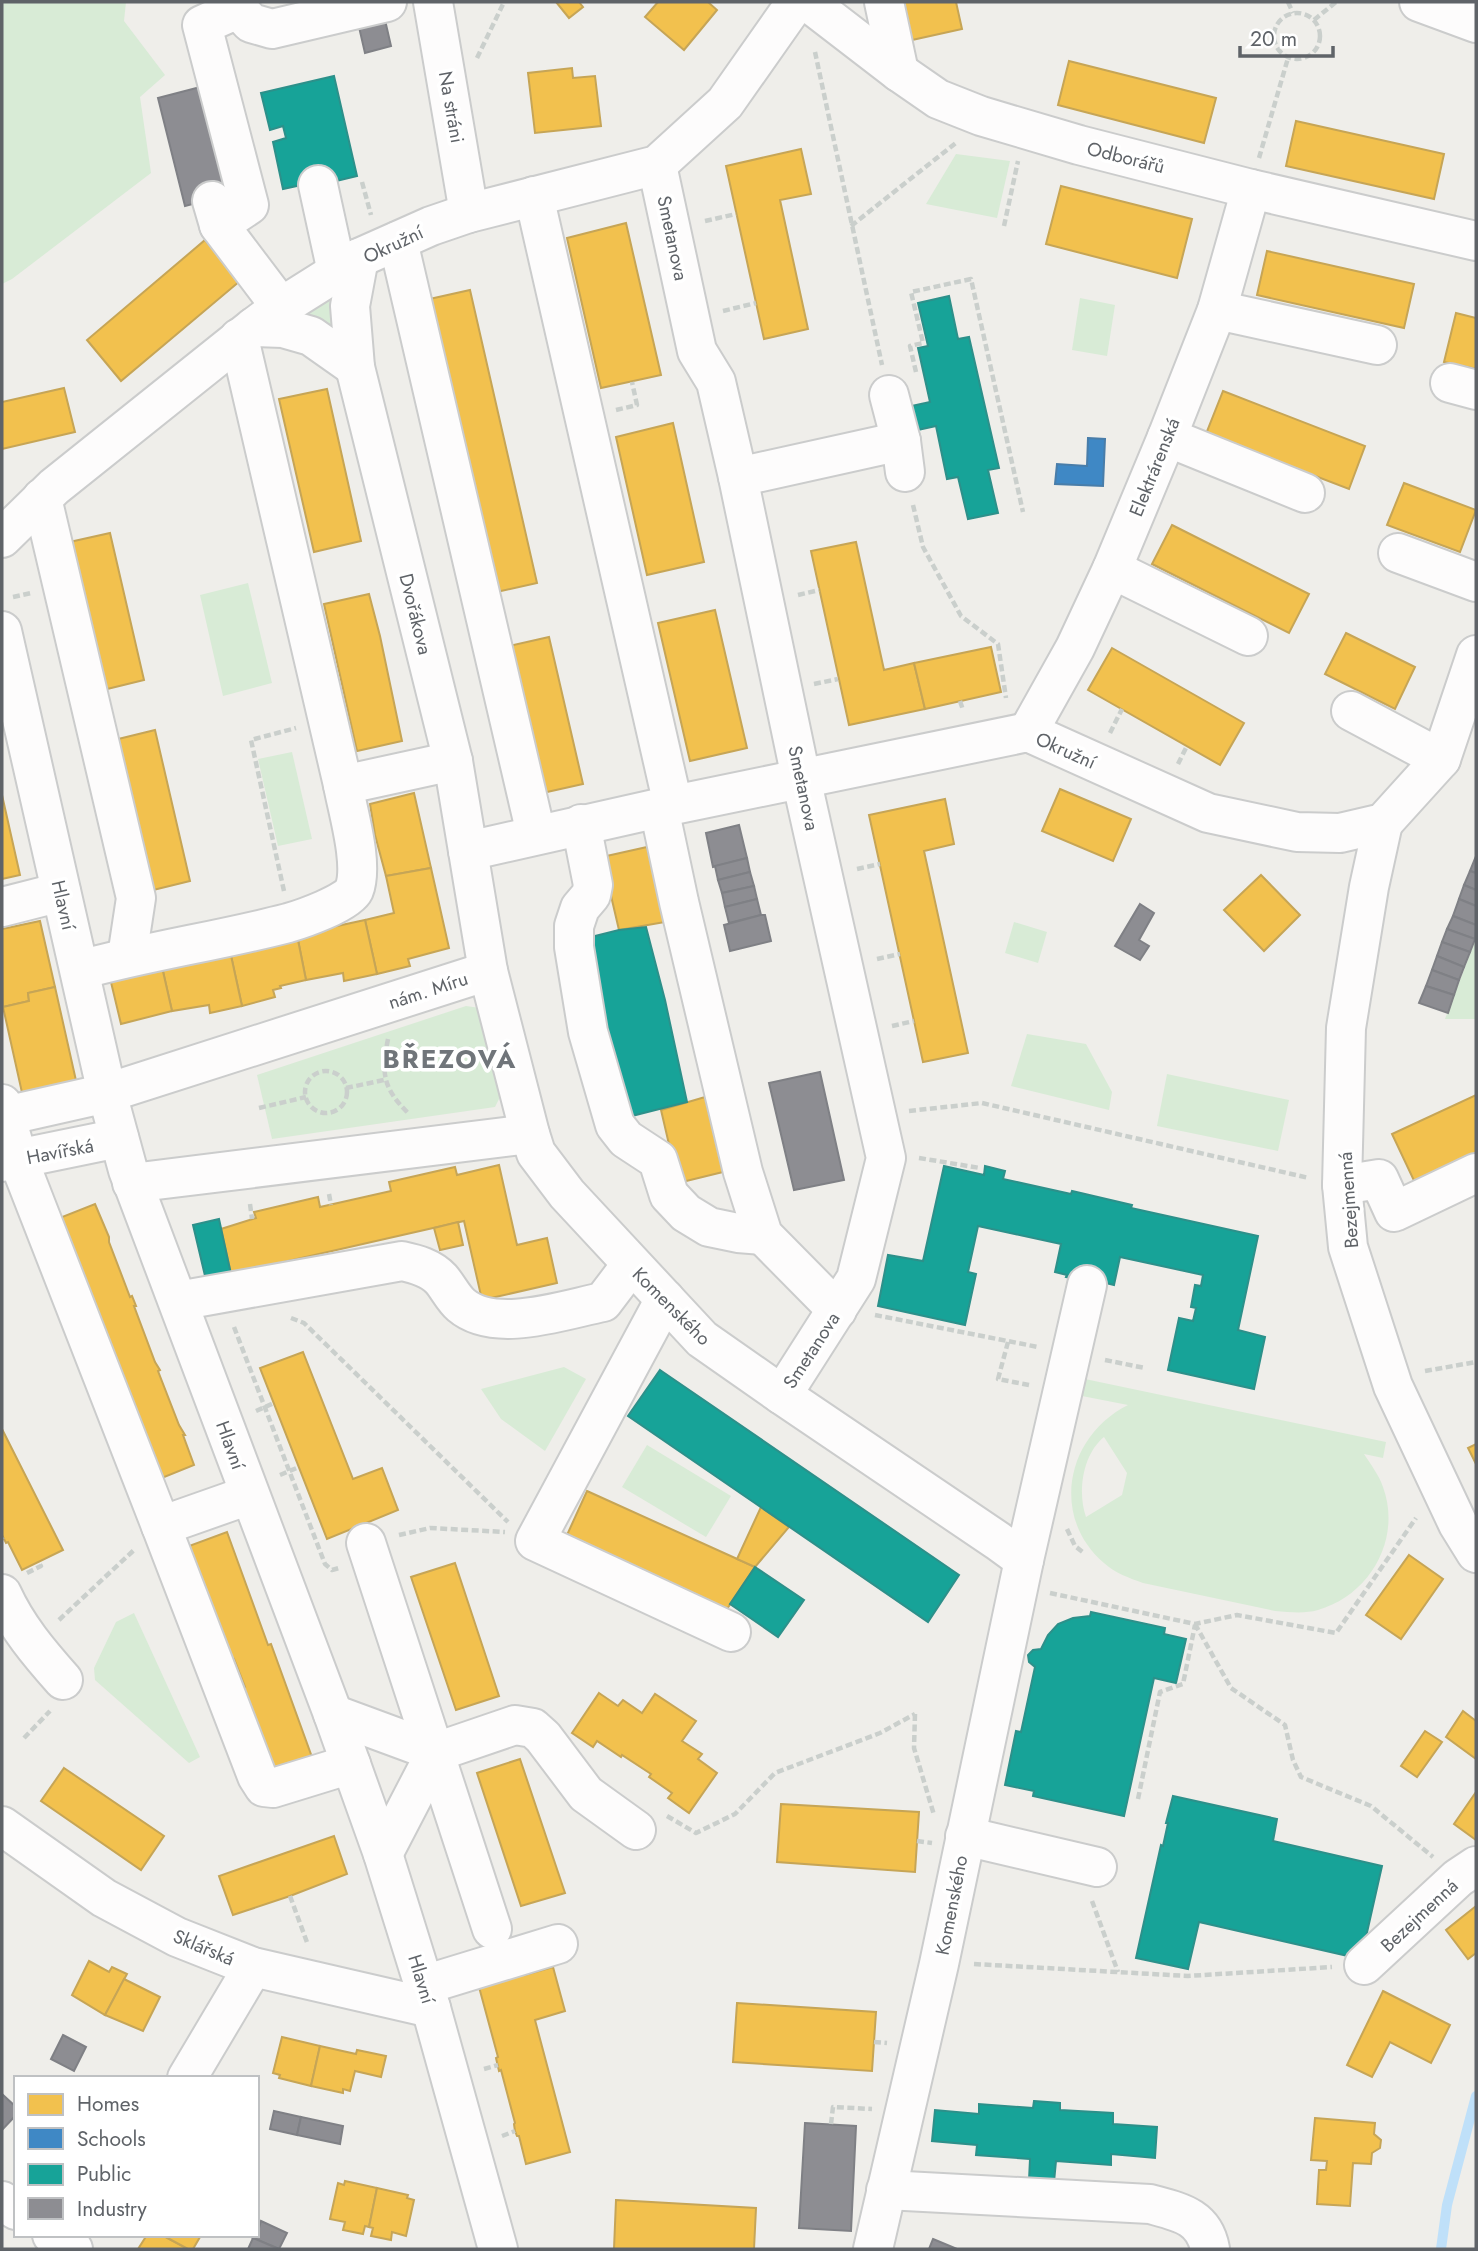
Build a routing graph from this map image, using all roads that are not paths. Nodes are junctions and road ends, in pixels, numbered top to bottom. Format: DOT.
graph roads {
  1 [pos="387,2"];
  2 [pos="433,2"];
  3 [pos="796,2"];
  4 [pos="808,2"];
  5 [pos="884,2"];
  6 [pos="1419,2"];
  7 [pos="237,5"];
  8 [pos="1476,23"];
  9 [pos="899,72"];
  10 [pos="657,165"];
  11 [pos="318,185"];
  12 [pos="1251,189"];
  13 [pos="534,196"];
  14 [pos="469,213"];
  15 [pos="398,240"];
  16 [pos="1476,241"];
  17 [pos="348,265"];
  18 [pos="1217,310"];
  19 [pos="258,324"];
  20 [pos="1377,345"];
  21 [pos="355,367"];
  22 [pos="904,388"];
  23 [pos="1167,437"];
  24 [pos="738,477"];
  25 [pos="1305,493"];
  26 [pos="43,498"];
  27 [pos="2,538"];
  28 [pos="1398,554"];
  29 [pos="1112,569"];
  30 [pos="1476,582"];
  31 [pos="6,615"];
  32 [pos="1248,636"];
  33 [pos="1476,655"];
  34 [pos="1351,711"];
  35 [pos="1017,720"];
  36 [pos="1441,759"];
  37 [pos="453,761"];
  38 [pos="801,778"];
  39 [pos="343,785"];
  40 [pos="666,806"];
  41 [pos="581,824"];
  42 [pos="1383,824"];
  43 [pos="536,834"];
  44 [pos="468,851"];
  45 [pos="61,892"];
  46 [pos="2,907"];
  47 [pos="127,957"];
  48 [pos="80,970"];
  49 [pos="488,971"];
  50 [pos="107,1093"];
  51 [pos="3,1110"];
  52 [pos="530,1134"];
  53 [pos="119,1138"];
  54 [pos="10,1161"];
  55 [pos="1476,1172"];
  56 [pos="132,1183"];
  57 [pos="1342,1185"];
  58 [pos="763,1235"];
  59 [pos="631,1265"];
  60 [pos="1087,1285"];
  61 [pos="665,1299"];
  62 [pos="178,1301"];
  63 [pos="853,1312"];
  64 [pos="782,1395"];
  65 [pos="249,1493"];
  66 [pos="161,1526"];
  67 [pos="369,1550"];
  68 [pos="1476,1553"];
  69 [pos="1021,1574"];
  70 [pos="2,1594"];
  71 [pos="731,1632"];
  72 [pos="63,1680"];
  73 [pos="333,1714"];
  74 [pos="436,1752"];
  75 [pos="351,1764"];
  76 [pos="2,1826"];
  77 [pos="636,1830"];
  78 [pos="965,1836"];
  79 [pos="383,1854"];
  80 [pos="1097,1867"];
  81 [pos="1467,1872"];
  82 [pos="492,1929"];
  83 [pos="558,1944"];
  84 [pos="1364,1965"];
  85 [pos="253,1967"];
  86 [pos="428,1996"];
  87 [pos="188,2076"];
  88 [pos="886,2190"];
  89 [pos="55,2237"];
  90 [pos="73,2249"];
  91 [pos="498,2249"];
  92 [pos="873,2249"];
  93 [pos="1210,2249"];
  1 -- 7 [label="street"];
  2 -- 14 [label="street, Na stráni"];
  3 -- 10 [label="street, Okružní"];
  4 -- 9 [label="street, Odborářů"];
  5 -- 9 [label="street"];
  6 -- 8 [label="street"];
  7 -- 19 [label="street"];
  9 -- 12 [label="street, Odborářů"];
  10 -- 13 [label="street, Okružní"];
  10 -- 24 [label="street, Smetanova"];
  11 -- 17 [label="street"];
  12 -- 16 [label="street, Odborářů"];
  12 -- 18 [label="street, Elektrárenská"];
  13 -- 14 [label="street, Okružní"];
  13 -- 40 [label="street"];
  14 -- 15 [label="street, Okružní"];
  15 -- 17 [label="street, Okružní"];
  15 -- 43 [label="street"];
  17 -- 19 [label="street, Okružní"];
  17 -- 21 [label="street, Dvořákova"];
  18 -- 20 [label="street"];
  18 -- 23 [label="street, Elektrárenská"];
  19 -- 21 [label="street"];
  19 -- 26 [label="street, Okružní"];
  19 -- 39 [label="street"];
  21 -- 37 [label="street, Dvořákova"];
  22 -- 24 [label="street"];
  23 -- 25 [label="street"];
  23 -- 29 [label="street, Elektrárenská"];
  24 -- 38 [label="street, Smetanova"];
  26 -- 27 [label="street, Okružní"];
  26 -- 47 [label="street"];
  28 -- 30 [label="street"];
  29 -- 32 [label="street"];
  29 -- 35 [label="street, Elektrárenská"];
  31 -- 45 [label="street, Hlavní"];
  33 -- 36 [label="street"];
  34 -- 36 [label="street"];
  35 -- 38 [label="street, Okružní"];
  35 -- 42 [label="street, Okružní"];
  36 -- 42 [label="street"];
  37 -- 39 [label="street"];
  37 -- 44 [label="street, Dvořákova"];
  38 -- 40 [label="street, Okružní"];
  38 -- 63 [label="street, Smetanova"];
  39 -- 47 [label="street"];
  40 -- 41 [label="street, Okružní"];
  40 -- 58 [label="street"];
  41 -- 43 [label="street, Okružní"];
  41 -- 58 [label="street"];
  42 -- 57 [label="street, Bezejmenná"];
  43 -- 44 [label="street, Okružní"];
  44 -- 49 [label="street, Dvořákova"];
  45 -- 46 [label="street"];
  45 -- 48 [label="street, Hlavní"];
  47 -- 48 [label="street"];
  48 -- 50 [label="street, Hlavní"];
  49 -- 50 [label="street, nám. Míru"];
  49 -- 52 [label="street, nám. Míru"];
  50 -- 51 [label="street, nám. Míru"];
  50 -- 53 [label="street, Hlavní"];
  51 -- 54 [label="street"];
  52 -- 56 [label="street"];
  52 -- 59 [label="street, Komenského"];
  53 -- 54 [label="street, Havířská"];
  53 -- 56 [label="street, Hlavní"];
  54 -- 66 [label="street"];
  55 -- 57 [label="street"];
  56 -- 62 [label="street, Hlavní"];
  57 -- 68 [label="street, Bezejmenná"];
  58 -- 63 [label="street"];
  59 -- 61 [label="street, Komenského"];
  59 -- 62 [label="street"];
  60 -- 69 [label="street, Komenského"];
  61 -- 64 [label="street, Komenského"];
  61 -- 71 [label="street"];
  62 -- 65 [label="street, Hlavní"];
  63 -- 64 [label="street, Smetanova"];
  64 -- 69 [label="street, Komenského"];
  65 -- 66 [label="street"];
  65 -- 73 [label="street, Hlavní"];
  66 -- 75 [label="street"];
  67 -- 74 [label="street"];
  69 -- 78 [label="street, Komenského"];
  70 -- 72 [label="street"];
  73 -- 74 [label="street"];
  73 -- 75 [label="street, Hlavní"];
  74 -- 77 [label="street"];
  74 -- 79 [label="street"];
  74 -- 82 [label="street"];
  75 -- 79 [label="street, Hlavní"];
  76 -- 85 [label="street, Sklářská"];
  78 -- 80 [label="street"];
  78 -- 88 [label="street, Komenského"];
  79 -- 86 [label="street, Hlavní"];
  81 -- 84 [label="street, Bezejmenná"];
  83 -- 86 [label="street"];
  85 -- 86 [label="street, Sklářská"];
  85 -- 87 [label="street"];
  86 -- 91 [label="street, Hlavní"];
  88 -- 92 [label="street, Komenského"];
  88 -- 93 [label="street"];
  89 -- 90 [label="street"];
}
